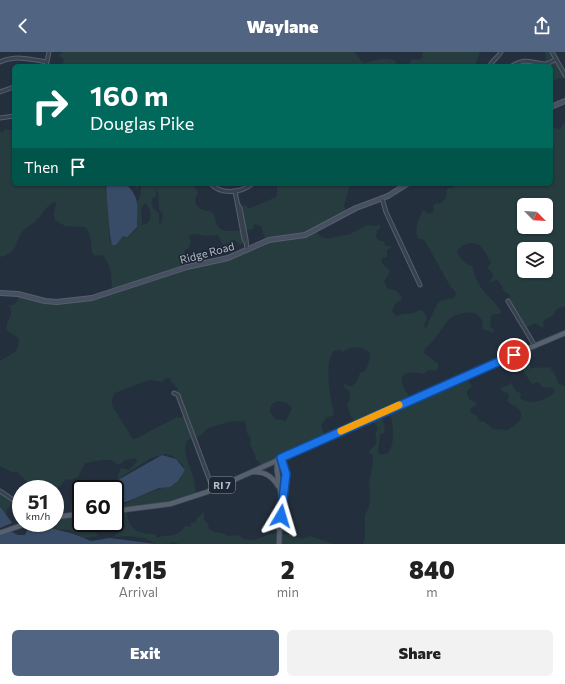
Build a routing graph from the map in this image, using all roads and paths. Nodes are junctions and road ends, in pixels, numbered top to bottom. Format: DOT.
graph roads {
  1 [pos="49,52"];
  2 [pos="501,52"];
  3 [pos="552,52"];
  4 [pos="556,59"];
  5 [pos="0,62"];
  6 [pos="47,62"];
  7 [pos="491,64"];
  8 [pos="515,64"];
  9 [pos="544,64"];
  10 [pos="544,64"];
  11 [pos="565,75"];
  12 [pos="12,88"];
  13 [pos="0,92"];
  14 [pos="565,101"];
  15 [pos="553,106"];
  16 [pos="12,116"];
  17 [pos="0,118"];
  18 [pos="214,186"];
  19 [pos="249,186"];
  20 [pos="403,186"];
  21 [pos="235,191"];
  22 [pos="382,198"];
  23 [pos="247,250"];
  24 [pos="420,285"];
  25 [pos="1,293"];
  26 [pos="508,301"];
  27 [pos="565,333"];
  28 [pos="535,346"];
  29 [pos="174,393"];
  30 [pos="279,459"];
  31 [pos="246,474"];
  32 [pos="213,489"];
  33 [pos="0,491"];
  34 [pos="281,492"];
  35 [pos="12,499"];
  36 [pos="281,508"];
  37 [pos="124,510"];
  38 [pos="12,529"];
  39 [pos="0,533"];
  40 [pos="279,544"];
  1 -- 6 [label="street"];
  2 -- 7 [label="street"];
  3 -- 4 [label="street"];
  4 -- 9 [label="street"];
  4 -- 11 [label="street"];
  5 -- 6 [label="street"];
  8 -- 10 [label="street"];
  12 -- 13 [label="street"];
  14 -- 15 [label="street"];
  16 -- 17 [label="street"];
  18 -- 21 [label="street"];
  19 -- 21 [label="street"];
  20 -- 22 [label="street, Ridge Road"];
  21 -- 23 [label="street"];
  22 -- 23 [label="street, Ridge Road"];
  22 -- 24 [label="street"];
  23 -- 25 [label="street, Ridge Road"];
  26 -- 28 [label="street"];
  27 -- 28 [label="main road, RI 7"];
  28 -- 30 [label="main road, RI 7"];
  29 -- 32 [label="street"];
  30 -- 31 [label="main road, RI 7"];
  30 -- 34 [label="main road"];
  30 -- 36 [label="main road"];
  31 -- 32 [label="main road, RI 7"];
  31 -- 34 [label="main road"];
  32 -- 37 [label="main road, RI 7"];
  33 -- 35 [label="street"];
  34 -- 36 [label="main road"];
  36 -- 40 [label="main road"];
  38 -- 39 [label="main road"];
}
